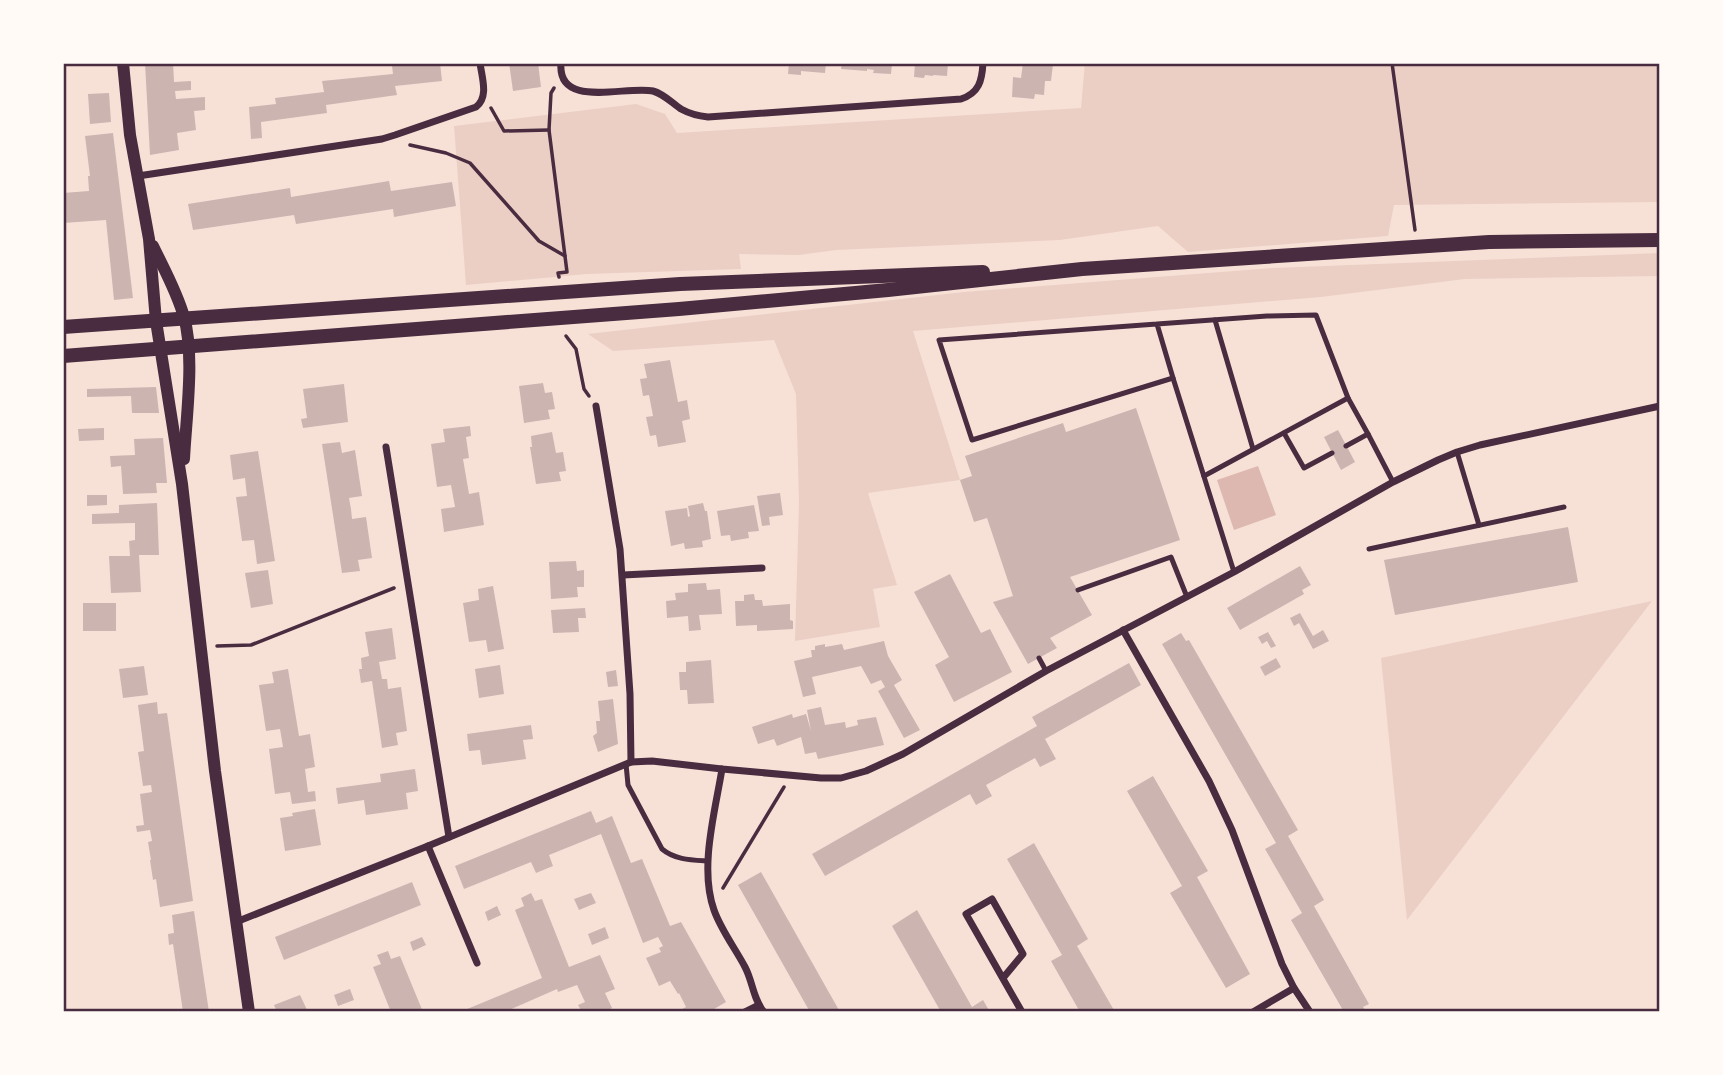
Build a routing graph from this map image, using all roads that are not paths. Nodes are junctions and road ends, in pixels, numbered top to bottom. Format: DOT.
graph roads {
  1 [pos="123,63"];
  2 [pos="480,63"];
  3 [pos="983,63"];
  4 [pos="560,67"];
  5 [pos="138,176"];
  6 [pos="149,239"];
  7 [pos="1660,240"];
  8 [pos="1082,270"];
  9 [pos="184,319"];
  10 [pos="1215,320"];
  11 [pos="156,321"];
  12 [pos="1157,324"];
  13 [pos="63,327"];
  14 [pos="187,346"];
  15 [pos="160,348"];
  16 [pos="63,356"];
  17 [pos="1173,378"];
  18 [pos="1348,398"];
  19 [pos="596,406"];
  20 [pos="1660,406"];
  21 [pos="1284,433"];
  22 [pos="1368,434"];
  23 [pos="1346,446"];
  24 [pos="386,447"];
  25 [pos="1253,449"];
  26 [pos="1457,452"];
  27 [pos="1332,453"];
  28 [pos="1204,476"];
  29 [pos="1393,482"];
  30 [pos="182,484"];
  31 [pos="1564,507"];
  32 [pos="1479,525"];
  33 [pos="1370,549"];
  34 [pos="762,568"];
  35 [pos="1234,572"];
  36 [pos="623,575"];
  37 [pos="1077,590"];
  38 [pos="1186,597"];
  39 [pos="1123,630"];
  40 [pos="1039,658"];
  41 [pos="1046,671"];
  42 [pos="629,763"];
  43 [pos="722,769"];
  44 [pos="449,837"];
  45 [pos="428,846"];
  46 [pos="708,861"];
  47 [pos="236,922"];
  48 [pos="477,963"];
  49 [pos="1003,978"];
  50 [pos="1294,988"];
  51 [pos="761,1009"];
  52 [pos="249,1012"];
  53 [pos="745,1012"];
  54 [pos="1022,1012"];
  55 [pos="1253,1012"];
  56 [pos="1310,1012"];
  1 -- 5 [label="street"];
  2 -- 5 [label="street"];
  3 -- 4 [label="street"];
  5 -- 6 [label="street"];
  6 -- 9 [label="street"];
  6 -- 11 [label="street"];
  7 -- 8 [label="main road"];
  8 -- 9 [label="main road"];
  8 -- 14 [label="main road"];
  9 -- 11 [label="main road"];
  9 -- 14 [label="street"];
  10 -- 12 [label="lane"];
  10 -- 18 [label="lane"];
  10 -- 25 [label="lane"];
  11 -- 13 [label="main road"];
  11 -- 15 [label="street"];
  12 -- 17 [label="lane"];
  12 -- 17 [label="lane"];
  14 -- 15 [label="main road"];
  14 -- 30 [label="street"];
  15 -- 16 [label="main road"];
  15 -- 30 [label="street"];
  17 -- 28 [label="lane"];
  18 -- 21 [label="lane"];
  18 -- 22 [label="lane"];
  19 -- 36 [label="street"];
  20 -- 26 [label="street"];
  21 -- 25 [label="lane"];
  21 -- 27 [label="lane"];
  22 -- 23 [label="lane"];
  22 -- 29 [label="lane"];
  24 -- 44 [label="street"];
  25 -- 28 [label="lane"];
  26 -- 29 [label="street"];
  26 -- 32 [label="lane"];
  28 -- 35 [label="lane"];
  29 -- 35 [label="street"];
  30 -- 47 [label="street"];
  31 -- 32 [label="lane"];
  32 -- 33 [label="lane"];
  34 -- 36 [label="street"];
  35 -- 38 [label="street"];
  36 -- 42 [label="street"];
  37 -- 38 [label="lane"];
  38 -- 39 [label="street"];
  39 -- 41 [label="street"];
  39 -- 50 [label="street"];
  40 -- 41 [label="lane"];
  41 -- 43 [label="street"];
  42 -- 43 [label="street"];
  42 -- 44 [label="street"];
  42 -- 46 [label="lane"];
  43 -- 46 [label="street"];
  44 -- 45 [label="street"];
  45 -- 47 [label="street"];
  45 -- 48 [label="street"];
  46 -- 51 [label="street"];
  47 -- 52 [label="street"];
  49 -- 49 [label="street"];
  49 -- 54 [label="street"];
  50 -- 55 [label="street"];
  50 -- 56 [label="street"];
  51 -- 53 [label="street"];
}
